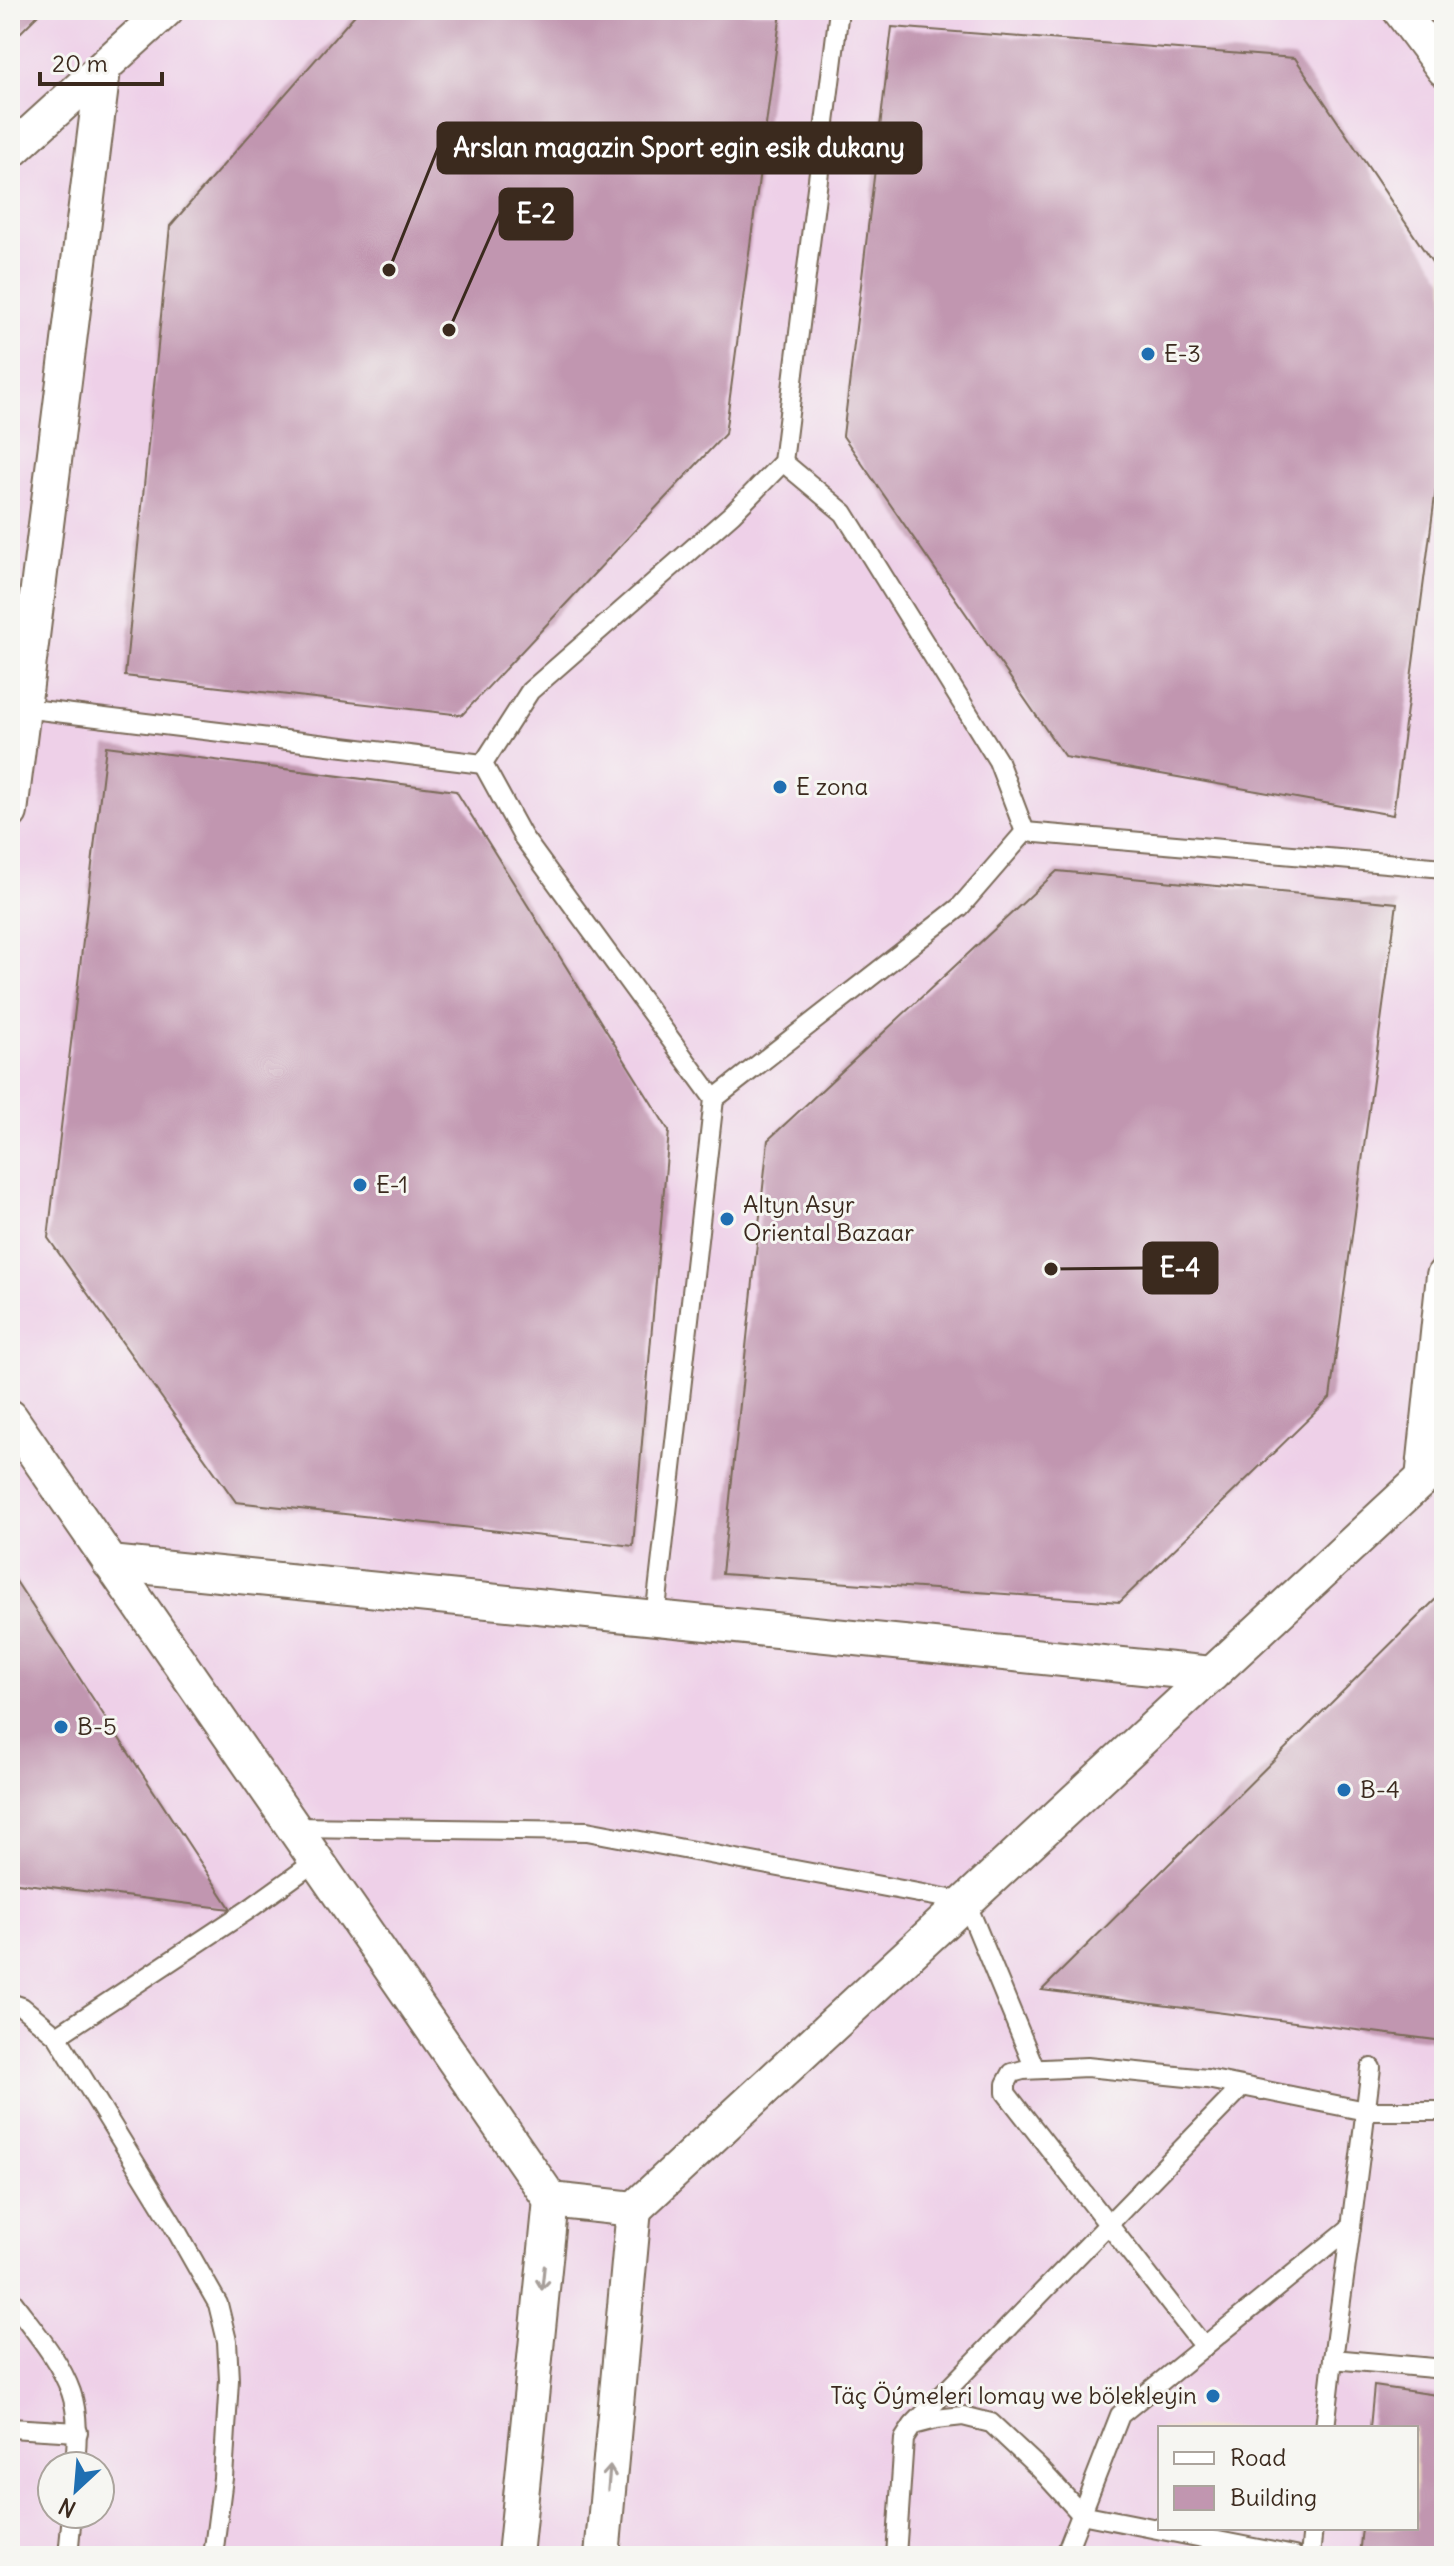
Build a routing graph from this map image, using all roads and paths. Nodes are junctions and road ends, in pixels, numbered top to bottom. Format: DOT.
graph roads {
  1 [pos="166,10"];
  2 [pos="839,10"];
  3 [pos="1400,10"];
  4 [pos="1444,69"];
  5 [pos="103,70"];
  6 [pos="10,152"];
  7 [pos="783,462"];
  8 [pos="23,708"];
  9 [pos="483,764"];
  10 [pos="10,812"];
  11 [pos="1025,832"];
  12 [pos="1444,868"];
  13 [pos="714,1099"];
  14 [pos="1444,1275"];
  15 [pos="10,1417"];
  16 [pos="1434,1469"];
  17 [pos="110,1563"];
  18 [pos="655,1618"];
  19 [pos="1212,1674"];
  20 [pos="293,1827"];
  21 [pos="316,1861"];
  22 [pos="966,1902"];
  23 [pos="10,2003"];
  24 [pos="57,2036"];
  25 [pos="1371,2068"];
  26 [pos="1035,2069"];
  27 [pos="1242,2087"];
  28 [pos="1366,2111"];
  29 [pos="1444,2111"];
  30 [pos="551,2200"];
  31 [pos="634,2209"];
  32 [pos="1108,2223"];
  33 [pos="1351,2227"];
  34 [pos="10,2298"];
  35 [pos="1204,2347"];
  36 [pos="1333,2359"];
  37 [pos="1444,2369"];
  38 [pos="913,2425"];
  39 [pos="1325,2426"];
  40 [pos="10,2428"];
  41 [pos="78,2432"];
  42 [pos="76,2450"];
  43 [pos="1081,2514"];
  44 [pos="70,2530"];
  45 [pos="1313,2530"];
  46 [pos="1216,2548"];
  47 [pos="68,2556"];
  48 [pos="213,2556"];
  49 [pos="515,2556"];
  50 [pos="602,2556"];
  51 [pos="896,2556"];
  52 [pos="1065,2556"];
  53 [pos="1294,2556"];
  54 [pos="1310,2556"];
  1 -- 5 [label="street"];
  2 -- 7 [label="lane"];
  3 -- 4 [label="street"];
  5 -- 6 [label="street"];
  5 -- 8 [label="street"];
  7 -- 9 [label="lane"];
  7 -- 11 [label="lane"];
  8 -- 9 [label="lane"];
  8 -- 10 [label="street"];
  9 -- 13 [label="lane"];
  11 -- 12 [label="lane"];
  11 -- 13 [label="lane"];
  13 -- 18 [label="lane"];
  14 -- 16 [label="street"];
  15 -- 17 [label="street"];
  16 -- 19 [label="street"];
  17 -- 18 [label="street"];
  17 -- 20 [label="street"];
  18 -- 19 [label="street"];
  19 -- 22 [label="street"];
  20 -- 21 [label="street"];
  20 -- 22 [label="lane"];
  21 -- 24 [label="lane"];
  21 -- 30 [label="street"];
  22 -- 26 [label="lane"];
  22 -- 31 [label="street"];
  23 -- 24 [label="lane"];
  24 -- 48 [label="lane"];
  25 -- 28 [label="lane"];
  26 -- 27 [label="lane"];
  26 -- 32 [label="lane"];
  27 -- 28 [label="lane"];
  27 -- 32 [label="lane"];
  28 -- 29 [label="lane"];
  28 -- 33 [label="lane"];
  30 -- 31 [label="street"];
  30 -- 49 [label="street, one-way"];
  50 -- 31 [label="street, one-way"];
  32 -- 35 [label="lane"];
  32 -- 38 [label="lane"];
  33 -- 35 [label="lane"];
  33 -- 36 [label="lane"];
  34 -- 41 [label="lane"];
  35 -- 43 [label="lane"];
  36 -- 37 [label="lane"];
  36 -- 39 [label="lane"];
  38 -- 43 [label="lane"];
  38 -- 51 [label="lane"];
  40 -- 41 [label="lane"];
  41 -- 42 [label="lane"];
  43 -- 46 [label="lane"];
  43 -- 52 [label="lane"];
  44 -- 47 [label="lane"];
  45 -- 54 [label="lane"];
  46 -- 53 [label="lane"];
}
